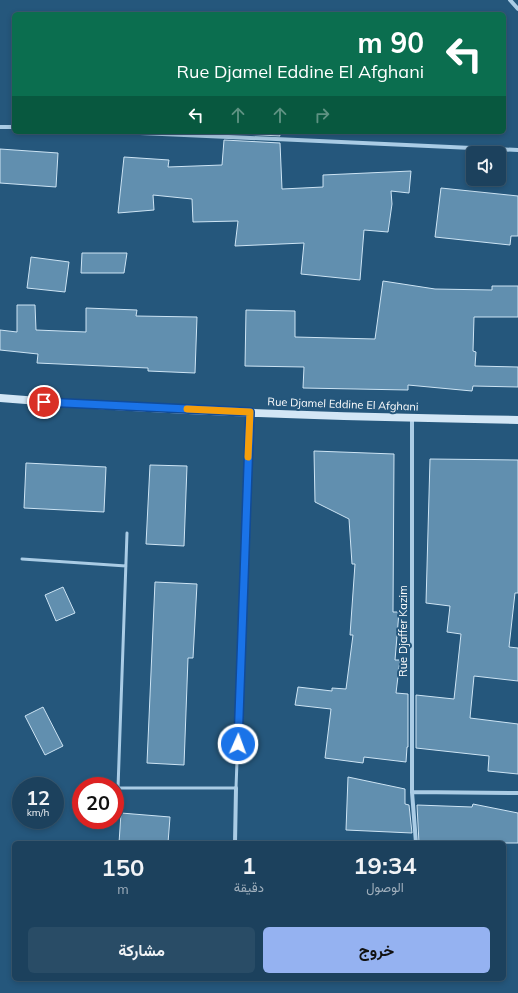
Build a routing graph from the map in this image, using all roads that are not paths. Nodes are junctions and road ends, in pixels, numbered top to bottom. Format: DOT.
graph roads {
  1 [pos="510,0"];
  2 [pos="518,9"];
  3 [pos="0,127"];
  4 [pos="12,127"];
  5 [pos="162,134"];
  6 [pos="518,150"];
  7 [pos="0,398"];
  8 [pos="250,412"];
  9 [pos="412,418"];
  10 [pos="518,420"];
  11 [pos="127,533"];
  12 [pos="22,559"];
  13 [pos="126,566"];
  14 [pos="236,788"];
  15 [pos="412,792"];
  16 [pos="518,793"];
  17 [pos="235,841"];
  18 [pos="416,841"];
  1 -- 2 [label="street"];
  3 -- 4 [label="street"];
  5 -- 6 [label="street"];
  7 -- 8 [label="main road, Rue Djamel Eddine El Afghani"];
  8 -- 9 [label="main road, Rue Djamel Eddine El Afghani"];
  8 -- 14 [label="lane"];
  9 -- 10 [label="main road, Rue Djamel Eddine El Afghani"];
  9 -- 15 [label="street, Rue Djaffer Kazim"];
  11 -- 13 [label="lane"];
  12 -- 13 [label="lane"];
  13 -- 14 [label="lane"];
  14 -- 17 [label="street"];
  15 -- 16 [label="street"];
  15 -- 18 [label="street, Rue Djaffer Kazim"];
}
